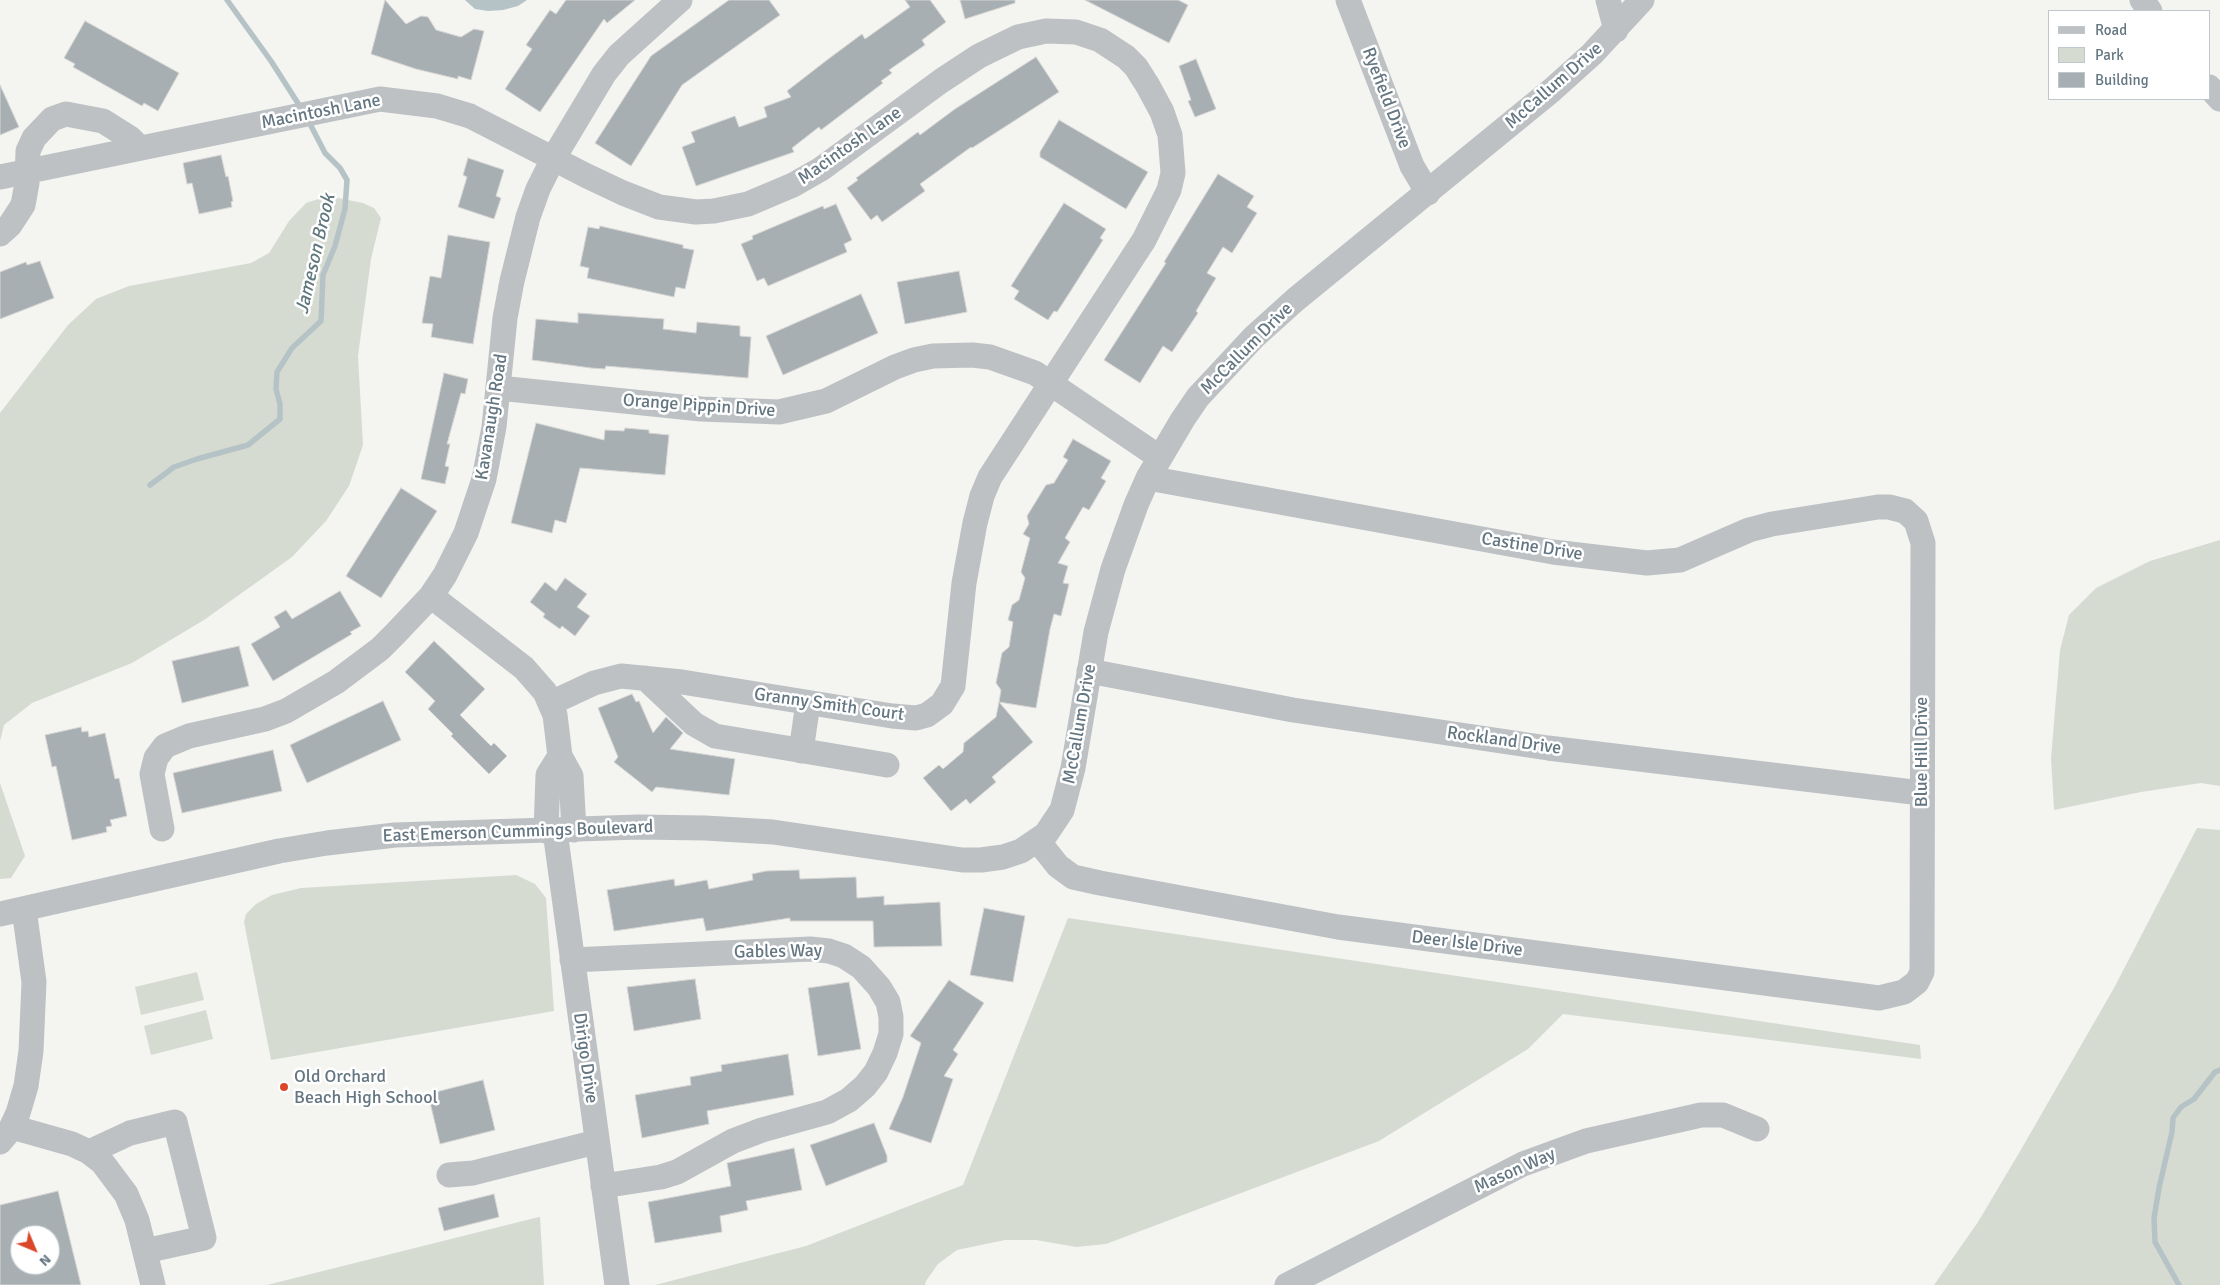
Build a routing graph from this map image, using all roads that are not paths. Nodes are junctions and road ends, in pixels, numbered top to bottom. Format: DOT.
graph roads {
  1 [pos="680,0"];
  2 [pos="1348,0"];
  3 [pos="1608,0"];
  4 [pos="1642,0"];
  5 [pos="1616,30"];
  6 [pos="2210,88"];
  7 [pos="2220,99"];
  8 [pos="140,148"];
  9 [pos="553,159"];
  10 [pos="26,170"];
  11 [pos="0,177"];
  12 [pos="1428,193"];
  13 [pos="0,234"];
  14 [pos="1051,383"];
  15 [pos="499,388"];
  16 [pos="1154,468"];
  17 [pos="1911,516"];
  18 [pos="430,596"];
  19 [pos="1088,671"];
  20 [pos="645,678"];
  21 [pos="551,703"];
  22 [pos="808,703"];
  23 [pos="801,751"];
  24 [pos="886,765"];
  25 [pos="1921,793"];
  26 [pos="162,830"];
  27 [pos="558,830"];
  28 [pos="1038,841"];
  29 [pos="24,909"];
  30 [pos="0,914"];
  31 [pos="572,960"];
  32 [pos="1911,988"];
  33 [pos="1757,1130"];
  34 [pos="6,1134"];
  35 [pos="596,1142"];
  36 [pos="89,1152"];
  37 [pos="449,1175"];
  38 [pos="603,1186"];
  39 [pos="145,1251"];
  40 [pos="153,1285"];
  41 [pos="617,1285"];
  42 [pos="1287,1285"];
  1 -- 9 [label="street, Kavanaugh Road"];
  2 -- 12 [label="street, Ryefield Drive"];
  3 -- 5 [label="street"];
  4 -- 5 [label="street, McCallum Drive"];
  5 -- 12 [label="street, McCallum Drive"];
  6 -- 7 [label="street"];
  8 -- 9 [label="street, Macintosh Lane"];
  8 -- 10 [label="street, Macintosh Lane"];
  8 -- 10 [label="street"];
  9 -- 14 [label="street, Macintosh Lane"];
  9 -- 15 [label="street, Kavanaugh Road"];
  10 -- 11 [label="street, Macintosh Lane"];
  10 -- 13 [label="street"];
  12 -- 16 [label="street, McCallum Drive"];
  14 -- 15 [label="street, Orange Pippin Drive"];
  14 -- 16 [label="street, Orange Pippin Drive"];
  14 -- 22 [label="street, Granny Smith Court"];
  15 -- 18 [label="street, Kavanaugh Road"];
  16 -- 17 [label="street, Castine Drive"];
  16 -- 19 [label="street, McCallum Drive"];
  17 -- 25 [label="street, Blue Hill Drive"];
  18 -- 21 [label="street"];
  18 -- 26 [label="street, Kavanaugh Road"];
  19 -- 25 [label="street, Rockland Drive"];
  19 -- 28 [label="street, McCallum Drive"];
  20 -- 21 [label="street, Granny Smith Court"];
  20 -- 22 [label="street, Granny Smith Court"];
  20 -- 23 [label="street"];
  21 -- 27 [label="street, Dirigo Drive"];
  22 -- 23 [label="street"];
  23 -- 24 [label="street"];
  25 -- 32 [label="street, Blue Hill Drive"];
  27 -- 28 [label="street, East Emerson Cummings Boulevard"];
  27 -- 29 [label="street, East Emerson Cummings Boulevard"];
  27 -- 31 [label="street, Dirigo Drive"];
  28 -- 32 [label="street, Deer Isle Drive"];
  29 -- 30 [label="street, East Emerson Cummings Boulevard"];
  29 -- 34 [label="street"];
  31 -- 35 [label="street, Dirigo Drive"];
  31 -- 38 [label="street, Gables Way"];
  33 -- 42 [label="street, Mason Way"];
  34 -- 36 [label="street"];
  35 -- 37 [label="street"];
  35 -- 38 [label="street, Dirigo Drive"];
  36 -- 39 [label="street"];
  36 -- 39 [label="street"];
  38 -- 41 [label="street, Dirigo Drive"];
  39 -- 40 [label="street"];
}
